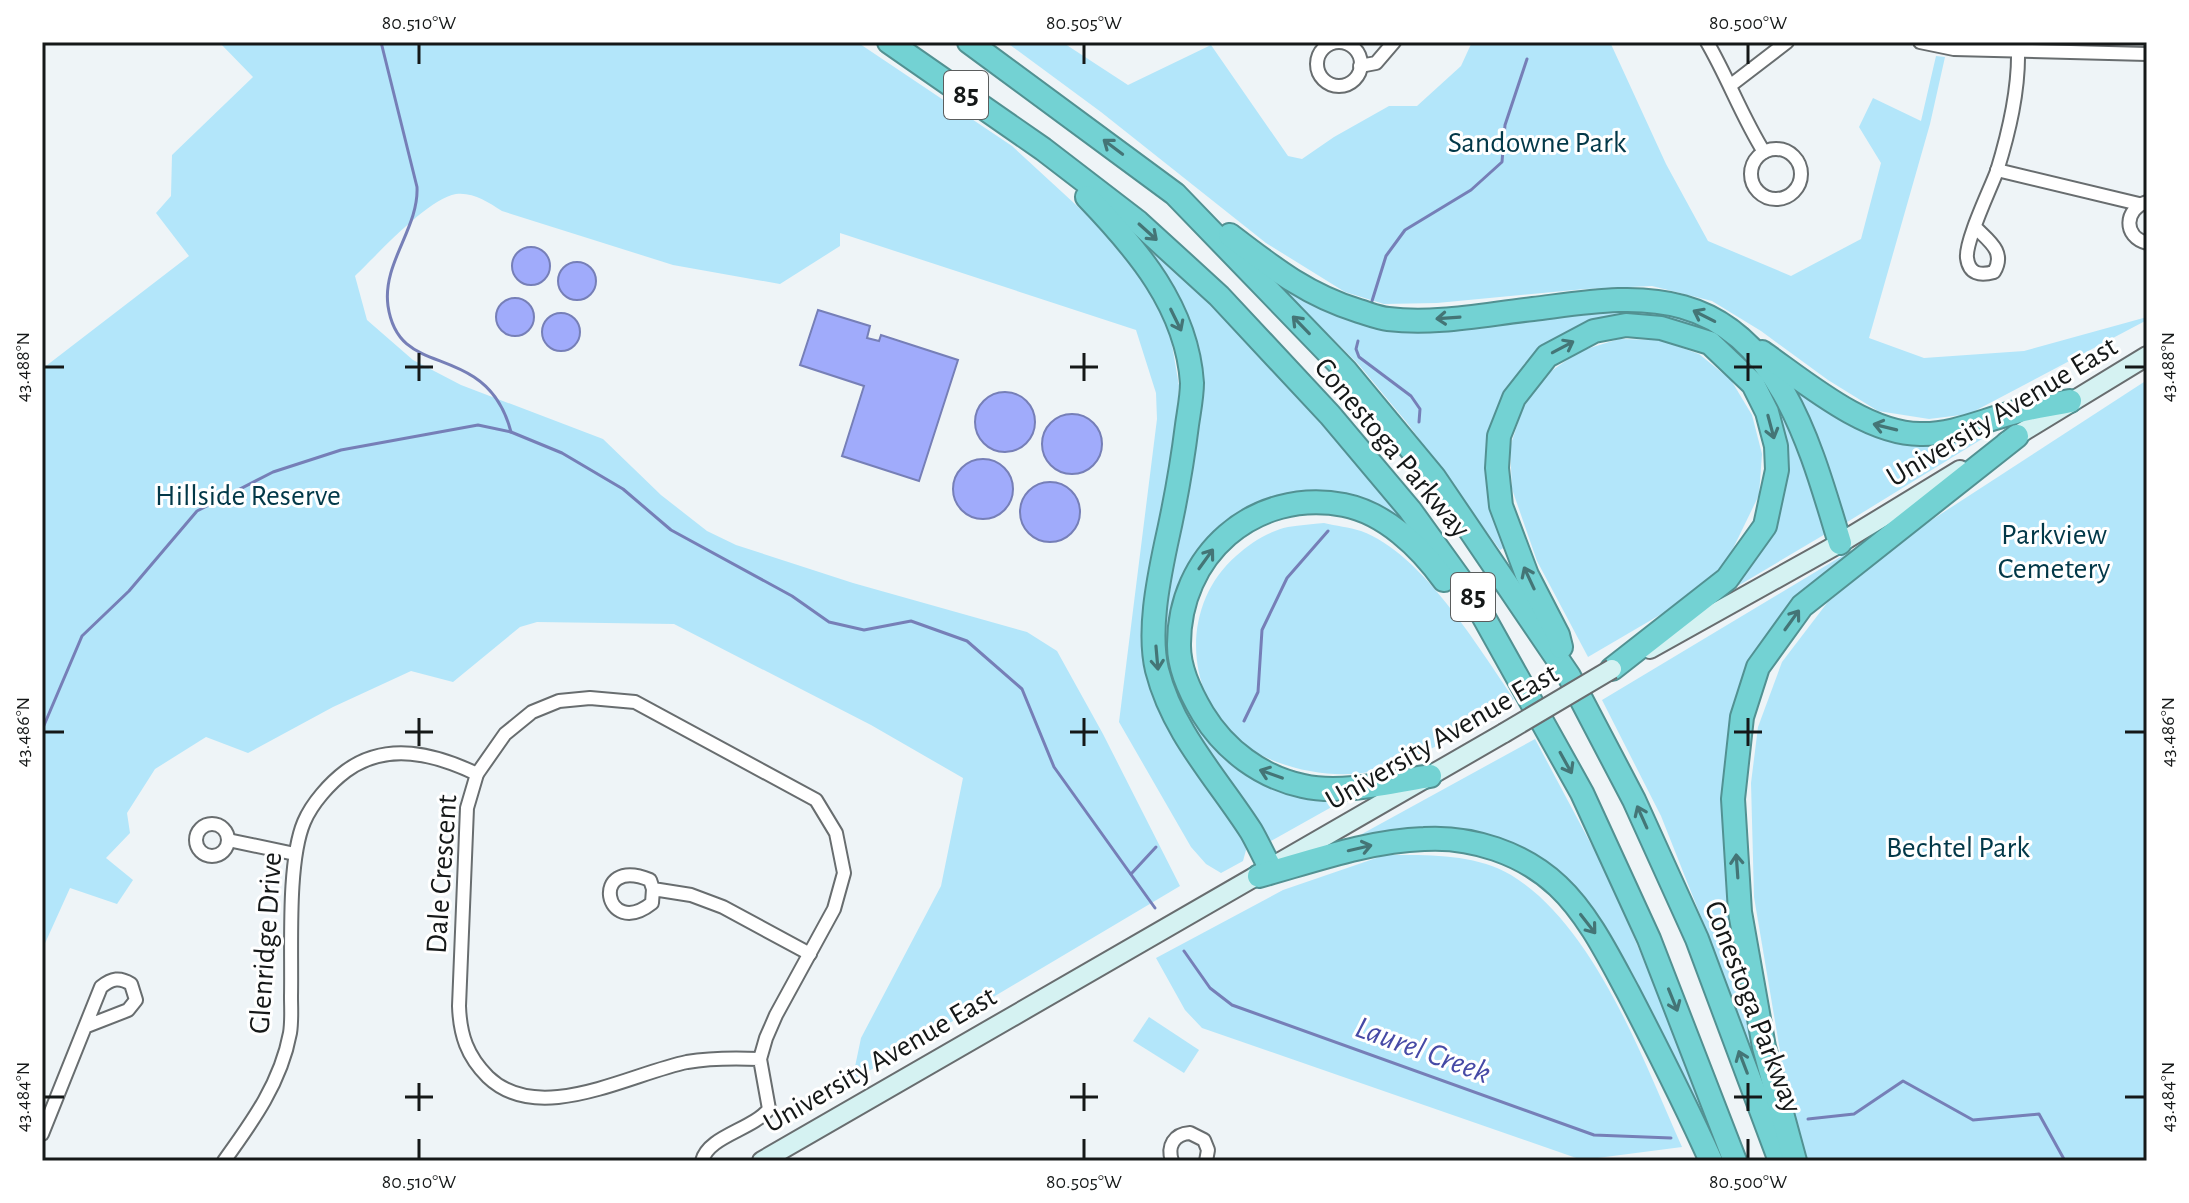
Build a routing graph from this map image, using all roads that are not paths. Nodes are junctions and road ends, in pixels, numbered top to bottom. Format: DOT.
graph roads {
  1 [pos="889,42"];
  2 [pos="969,42"];
  3 [pos="1394,42"];
  4 [pos="1707,42"];
  5 [pos="1787,42"];
  6 [pos="1920,42"];
  7 [pos="2018,50"];
  8 [pos="2147,54"];
  9 [pos="1360,66"];
  10 [pos="1731,85"];
  11 [pos="1043,149"];
  12 [pos="1764,152"];
  13 [pos="1997,170"];
  14 [pos="1175,194"];
  15 [pos="2143,203"];
  16 [pos="1976,228"];
  17 [pos="2147,243"];
  18 [pos="1751,345"];
  19 [pos="2147,356"];
  20 [pos="2070,401"];
  21 [pos="2017,436"];
  22 [pos="1840,543"];
  23 [pos="1511,662"];
  24 [pos="1612,669"];
  25 [pos="1569,676"];
  26 [pos="477,774"];
  27 [pos="1430,776"];
  28 [pos="228,840"];
  29 [pos="295,854"];
  30 [pos="1264,873"];
  31 [pos="653,889"];
  32 [pos="810,954"];
  33 [pos="87,1026"];
  34 [pos="760,1059"];
  35 [pos="42,1134"];
  36 [pos="224,1161"];
  37 [pos="702,1161"];
  38 [pos="762,1161"];
  39 [pos="1172,1161"];
  40 [pos="1206,1161"];
  41 [pos="1711,1161"];
  42 [pos="1735,1161"];
  43 [pos="1780,1161"];
  44 [pos="1795,1161"];
  1 -- 11 [label="highway, Conestoga Parkway / 85"];
  14 -- 2 [label="highway, Conestoga Parkway / 85, one-way"];
  3 -- 9 [label="street"];
  4 -- 10 [label="street"];
  5 -- 10 [label="street"];
  6 -- 7 [label="street"];
  7 -- 8 [label="street"];
  7 -- 13 [label="street"];
  10 -- 12 [label="street"];
  11 -- 23 [label="highway, Conestoga Parkway / 85, one-way"];
  11 -- 30 [label="highway, one-way"];
  12 -- 12 [label="street"];
  13 -- 15 [label="street"];
  13 -- 16 [label="street"];
  18 -- 14 [label="highway, one-way"];
  25 -- 14 [label="highway, Conestoga Parkway / 85, one-way"];
  15 -- 17 [label="street"];
  20 -- 18 [label="highway, one-way"];
  18 -- 22 [label="highway"];
  19 -- 20 [label="main road, University Avenue East"];
  20 -- 21 [label="main road, University Avenue East"];
  21 -- 22 [label="main road, University Avenue East"];
  44 -- 21 [label="highway, one-way"];
  22 -- 24 [label="main road, University Avenue East"];
  27 -- 23 [label="highway, one-way"];
  23 -- 42 [label="highway, Conestoga Parkway / 85, one-way"];
  25 -- 24 [label="highway, one-way"];
  24 -- 27 [label="main road, University Avenue East, bridge"];
  43 -- 25 [label="highway, Conestoga Parkway / 85, one-way"];
  26 -- 29 [label="street, Glenridge Drive"];
  26 -- 32 [label="street, Dale Crescent"];
  26 -- 34 [label="street, Dale Crescent"];
  27 -- 30 [label="main road, University Avenue East"];
  28 -- 29 [label="street"];
  29 -- 36 [label="street, Glenridge Drive"];
  30 -- 38 [label="main road, University Avenue East"];
  30 -- 41 [label="highway, one-way"];
  31 -- 32 [label="street"];
  32 -- 34 [label="street, Dale Crescent"];
  33 -- 35 [label="street"];
  34 -- 37 [label="street, Dale Crescent"];
  39 -- 40 [label="street"];
}
